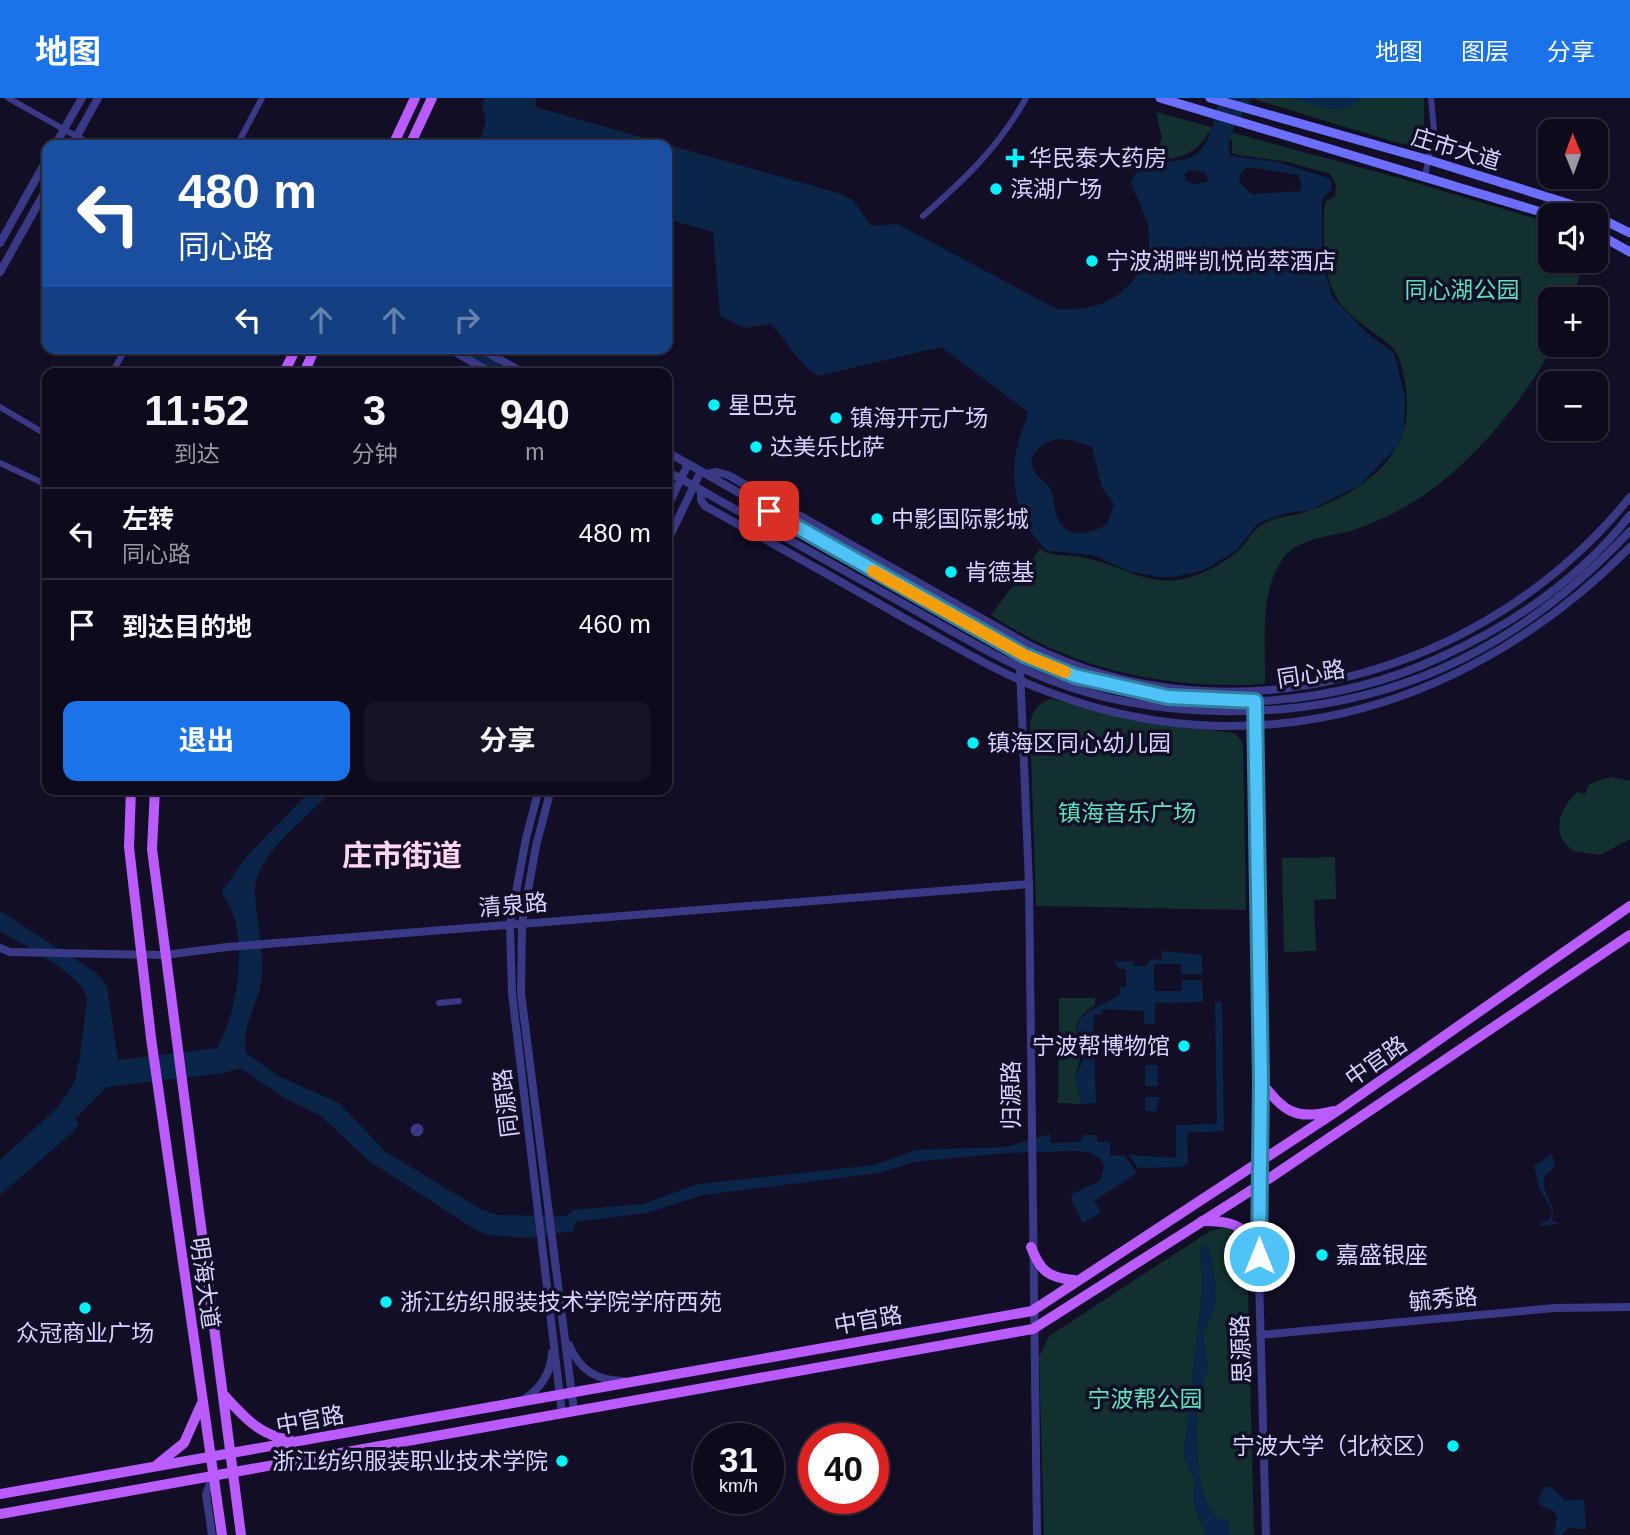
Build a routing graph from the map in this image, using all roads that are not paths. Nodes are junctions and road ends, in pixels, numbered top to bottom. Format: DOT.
graph roads {
  1 [pos="8,98"];
  2 [pos="82,98"];
  3 [pos="98,98"];
  4 [pos="262,98"];
  5 [pos="415,98"];
  6 [pos="432,98"];
  7 [pos="1026,98"];
  8 [pos="1160,98"];
  9 [pos="1210,98"];
  10 [pos="1431,98"];
  11 [pos="64,130"];
  12 [pos="58,140"];
  13 [pos="73,140"];
  14 [pos="75,140"];
  15 [pos="240,140"];
  16 [pos="395,140"];
  17 [pos="412,140"];
  18 [pos="1429,160"];
  19 [pos="42,168"];
  20 [pos="1425,176"];
  21 [pos="42,197"];
  22 [pos="1538,211"];
  23 [pos="923,216"];
  24 [pos="1630,233"];
  25 [pos="1608,240"];
  26 [pos="0,243"];
  27 [pos="1630,252"];
  28 [pos="0,272"];
  29 [pos="458,354"];
  30 [pos="490,354"];
  31 [pos="483,368"];
  32 [pos="515,368"];
  33 [pos="0,407"];
  34 [pos="42,432"];
  35 [pos="672,455"];
  36 [pos="0,463"];
  37 [pos="688,464"];
  38 [pos="704,473"];
  39 [pos="672,474"];
  40 [pos="681,479"];
  41 [pos="42,483"];
  42 [pos="698,488"];
  43 [pos="1630,497"];
  44 [pos="672,498"];
  45 [pos="1630,514"];
  46 [pos="1630,531"];
  47 [pos="672,533"];
  48 [pos="1630,547"];
  49 [pos="1024,655"];
  50 [pos="1020,668"];
  51 [pos="1021,681"];
  52 [pos="1255,701"];
  53 [pos="1255,712"];
  54 [pos="1255,725"];
  55 [pos="131,795"];
  56 [pos="155,795"];
  57 [pos="537,795"];
  58 [pos="549,795"];
  59 [pos="1029,884"];
  60 [pos="1630,906"];
  61 [pos="522,924"];
  62 [pos="510,925"];
  63 [pos="1630,935"];
  64 [pos="0,948"];
  65 [pos="165,955"];
  66 [pos="141,956"];
  67 [pos="459,1001"];
  68 [pos="439,1003"];
  69 [pos="1261,1082"];
  70 [pos="1340,1109"];
  71 [pos="1260,1160"];
  72 [pos="1258,1186"];
  73 [pos="1202,1222"];
  74 [pos="1031,1247"];
  75 [pos="1074,1280"];
  76 [pos="1259,1280"];
  77 [pos="1630,1307"];
  78 [pos="1032,1311"];
  79 [pos="1033,1329"];
  80 [pos="564,1334"];
  81 [pos="1260,1335"];
  82 [pos="553,1336"];
  83 [pos="633,1381"];
  84 [pos="572,1393"];
  85 [pos="223,1394"];
  86 [pos="560,1395"];
  87 [pos="202,1401"];
  88 [pos="519,1402"];
  89 [pos="574,1411"];
  90 [pos="562,1413"];
  91 [pos="297,1441"];
  92 [pos="230,1453"];
  93 [pos="210,1456"];
  94 [pos="153,1466"];
  95 [pos="233,1471"];
  96 [pos="214,1474"];
  97 [pos="0,1494"];
  98 [pos="0,1514"];
  99 [pos="212,1535"];
  100 [pos="222,1535"];
  101 [pos="241,1535"];
  102 [pos="1037,1535"];
  103 [pos="1266,1535"];
  1 -- 11 [label="street"];
  2 -- 11 [label="street"];
  3 -- 14 [label="street"];
  4 -- 15 [label="street"];
  5 -- 16 [label="main road"];
  6 -- 17 [label="main road"];
  7 -- 23 [label="street"];
  8 -- 20 [label="main road, 庄市大道"];
  9 -- 18 [label="main road, 庄市大道"];
  10 -- 18 [label="street"];
  11 -- 12 [label="street"];
  11 -- 13 [label="street"];
  18 -- 20 [label="street"];
  18 -- 24 [label="main road, 庄市大道"];
  19 -- 26 [label="street"];
  20 -- 22 [label="main road, 庄市大道"];
  21 -- 28 [label="street"];
  25 -- 27 [label="main road"];
  29 -- 31 [label="street"];
  30 -- 32 [label="street"];
  33 -- 34 [label="street"];
  35 -- 37 [label="street, 同心路"];
  36 -- 41 [label="street"];
  37 -- 38 [label="street, 同心路"];
  37 -- 40 [label="street"];
  38 -- 42 [label="street"];
  38 -- 43 [label="street"];
  38 -- 49 [label="street, 同心路"];
  39 -- 40 [label="street, 同心路"];
  40 -- 42 [label="street, 同心路"];
  40 -- 44 [label="street"];
  42 -- 47 [label="street"];
  42 -- 50 [label="street, 同心路"];
  42 -- 51 [label="street"];
  45 -- 52 [label="street, 同心路"];
  46 -- 53 [label="street, 同心路"];
  48 -- 54 [label="street"];
  49 -- 50 [label="street, 归源路"];
  49 -- 52 [label="street, 同心路"];
  50 -- 51 [label="street, 归源路"];
  50 -- 53 [label="street, 同心路"];
  51 -- 54 [label="street"];
  51 -- 59 [label="street, 归源路"];
  52 -- 53 [label="street, 思源路"];
  53 -- 54 [label="street, 思源路"];
  54 -- 69 [label="street, 思源路"];
  55 -- 66 [label="main road"];
  56 -- 65 [label="main road"];
  57 -- 62 [label="street, 同源路"];
  58 -- 61 [label="street, 同源路"];
  59 -- 61 [label="street, 清泉路"];
  59 -- 74 [label="street, 归源路"];
  60 -- 70 [label="main road, 中官路"];
  61 -- 62 [label="street, 清泉路"];
  61 -- 80 [label="street, 同源路"];
  62 -- 65 [label="street, 清泉路"];
  62 -- 82 [label="street, 同源路"];
  63 -- 72 [label="main road, 中官路"];
  64 -- 66 [label="street, 清泉路, bridge"];
  65 -- 66 [label="street, 清泉路"];
  65 -- 85 [label="main road, 明海大道"];
  66 -- 87 [label="main road, 明海大道"];
  67 -- 68 [label="street"];
  69 -- 70 [label="main road"];
  69 -- 71 [label="street, 思源路"];
  70 -- 71 [label="main road, 中官路"];
  71 -- 72 [label="street, 思源路"];
  71 -- 75 [label="main road, 中官路"];
  72 -- 73 [label="main road, 中官路"];
  72 -- 76 [label="street, 思源路"];
  73 -- 76 [label="main road"];
  73 -- 79 [label="main road, 中官路"];
  74 -- 75 [label="main road"];
  74 -- 78 [label="street, 归源路"];
  75 -- 78 [label="main road, 中官路"];
  76 -- 81 [label="street, 思源路"];
  77 -- 81 [label="street, 毓秀路"];
  78 -- 79 [label="street, 归源路"];
  78 -- 83 [label="main road, 中官路"];
  79 -- 89 [label="main road, 中官路"];
  79 -- 102 [label="street, 归源路"];
  80 -- 83 [label="street"];
  80 -- 84 [label="street, 同源路"];
  81 -- 103 [label="street, 思源路"];
  82 -- 86 [label="street, 同源路"];
  82 -- 88 [label="street"];
  83 -- 84 [label="main road, 中官路"];
  84 -- 86 [label="main road, 中官路"];
  84 -- 89 [label="street, 同源路"];
  85 -- 91 [label="main road"];
  85 -- 92 [label="main road, 明海大道"];
  86 -- 88 [label="main road, 中官路"];
  86 -- 90 [label="street, 同源路"];
  87 -- 93 [label="main road, 明海大道"];
  87 -- 94 [label="main road"];
  88 -- 91 [label="main road, 中官路"];
  89 -- 90 [label="main road, 中官路"];
  90 -- 95 [label="main road, 中官路"];
  91 -- 92 [label="main road, 中官路"];
  92 -- 93 [label="main road, 中官路"];
  92 -- 95 [label="main road, 明海大道"];
  93 -- 94 [label="main road, 中官路"];
  93 -- 96 [label="main road, 明海大道"];
  94 -- 97 [label="main road, 中官路"];
  95 -- 96 [label="main road, 中官路"];
  95 -- 101 [label="main road, 明海大道"];
  96 -- 98 [label="main road, 中官路"];
  96 -- 99 [label="street"];
  96 -- 100 [label="main road, 明海大道"];
}
